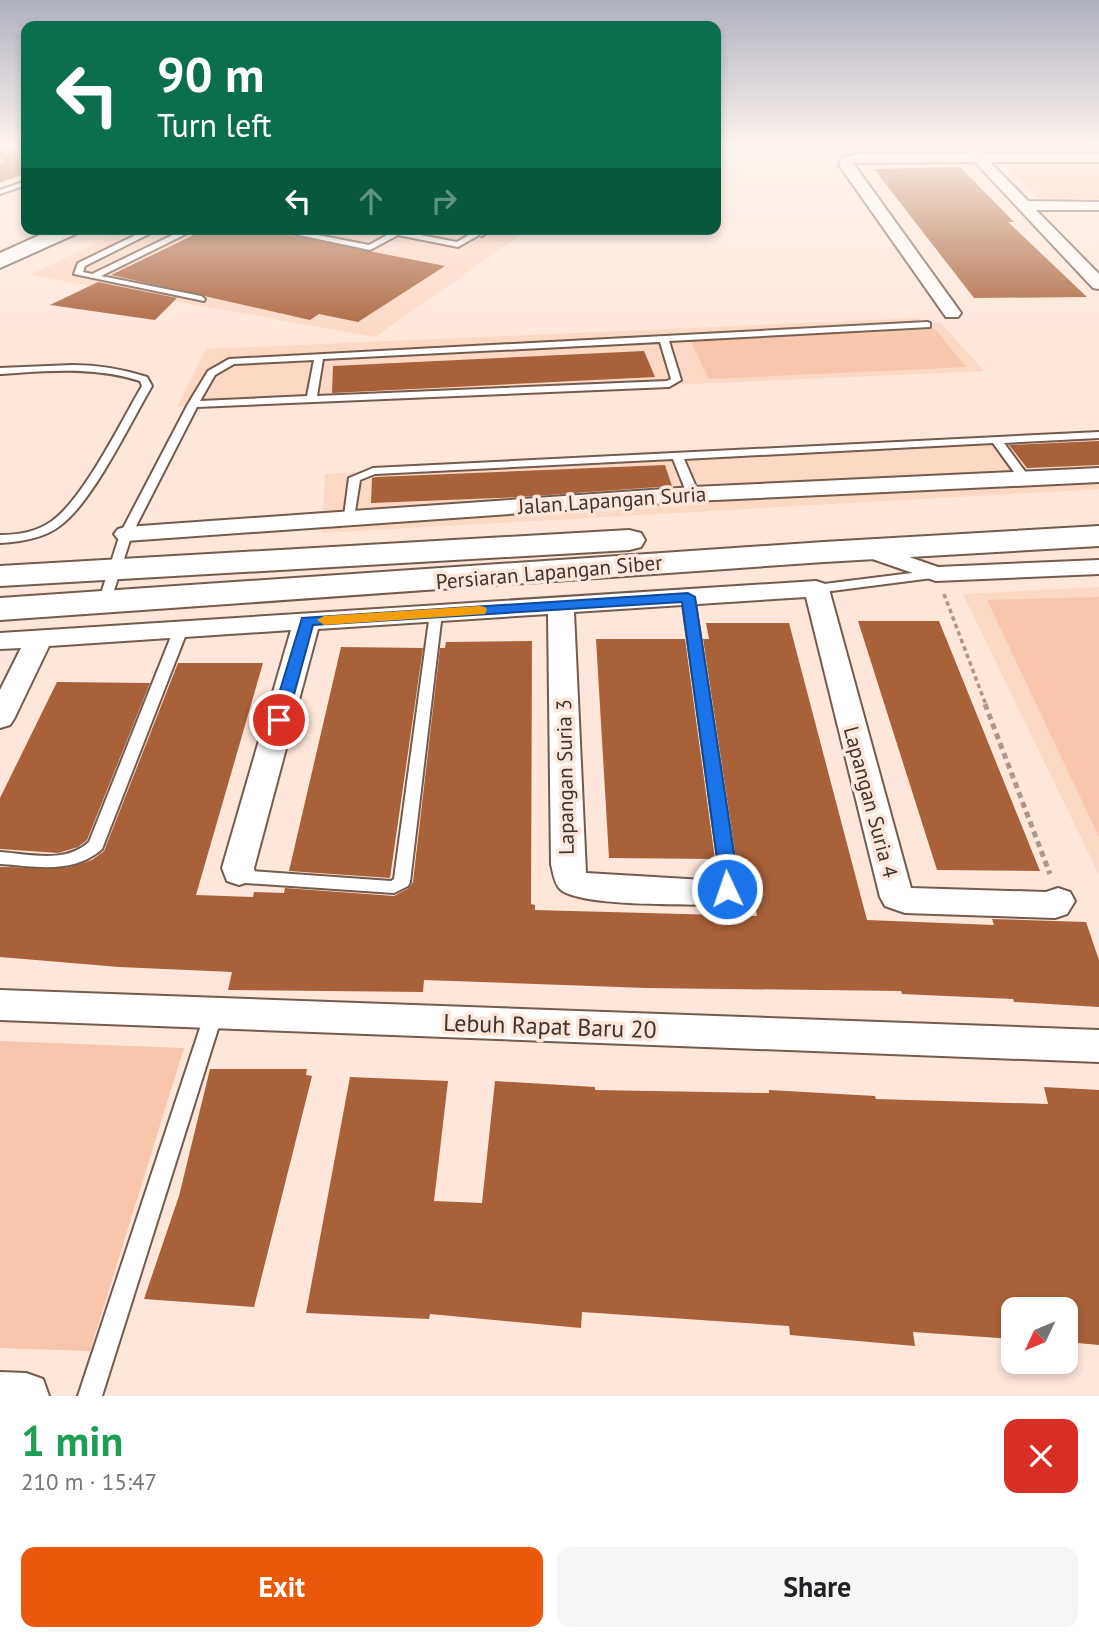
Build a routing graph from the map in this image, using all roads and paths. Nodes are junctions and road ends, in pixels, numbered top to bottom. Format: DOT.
graph roads {
  1 [pos="879,212"];
  2 [pos="1032,212"];
  3 [pos="29,235"];
  4 [pos="58,235"];
  5 [pos="142,235"];
  6 [pos="180,235"];
  7 [pos="304,235"];
  8 [pos="393,235"];
  9 [pos="417,235"];
  10 [pos="471,235"];
  11 [pos="0,248"];
  12 [pos="0,261"];
  13 [pos="1091,268"];
  14 [pos="93,277"];
  15 [pos="1099,284"];
  16 [pos="201,299"];
  17 [pos="951,313"];
  18 [pos="927,325"];
  19 [pos="663,338"];
  20 [pos="319,356"];
  21 [pos="0,372"];
  22 [pos="311,398"];
  23 [pos="192,404"];
  24 [pos="1099,435"];
  25 [pos="997,441"];
  26 [pos="678,458"];
  27 [pos="1099,475"];
  28 [pos="1023,477"];
  29 [pos="694,494"];
  30 [pos="1099,513"];
  31 [pos="349,516"];
  32 [pos="127,534"];
  33 [pos="1099,536"];
  34 [pos="0,540"];
  35 [pos="795,541"];
  36 [pos="863,548"];
  37 [pos="1099,567"];
  38 [pos="117,569"];
  39 [pos="936,574"];
  40 [pos="0,576"];
  41 [pos="816,589"];
  42 [pos="688,597"];
  43 [pos="104,603"];
  44 [pos="561,605"];
  45 [pos="0,609"];
  46 [pos="436,613"];
  47 [pos="307,621"];
  48 [pos="181,629"];
  49 [pos="38,638"];
  50 [pos="0,641"];
  51 [pos="0,719"];
  52 [pos="0,858"];
  53 [pos="239,873"];
  54 [pos="721,893"];
  55 [pos="1058,901"];
  56 [pos="0,1005"];
  57 [pos="214,1013"];
  58 [pos="1099,1046"];
  59 [pos="0,1395"];
  60 [pos="26,1396"];
  61 [pos="90,1396"];
  1 -- 17 [label="street"];
  2 -- 13 [label="street"];
  3 -- 11 [label="main road"];
  4 -- 12 [label="main road"];
  5 -- 14 [label="lane"];
  6 -- 14 [label="lane"];
  7 -- 8 [label="lane"];
  9 -- 10 [label="lane"];
  13 -- 15 [label="street"];
  14 -- 16 [label="lane"];
  18 -- 19 [label="lane"];
  19 -- 20 [label="lane"];
  19 -- 22 [label="lane"];
  20 -- 22 [label="lane"];
  20 -- 23 [label="lane"];
  21 -- 34 [label="lane"];
  22 -- 23 [label="lane"];
  23 -- 32 [label="lane"];
  24 -- 25 [label="lane"];
  25 -- 26 [label="lane"];
  25 -- 28 [label="lane"];
  26 -- 29 [label="lane"];
  26 -- 31 [label="lane"];
  27 -- 28 [label="street, Jalan Lapangan Suria"];
  28 -- 29 [label="street, Jalan Lapangan Suria"];
  29 -- 31 [label="street, Jalan Lapangan Suria"];
  30 -- 35 [label="main road, Persiaran Lapangan Siber"];
  31 -- 32 [label="street, Jalan Lapangan Suria"];
  32 -- 38 [label="lane"];
  33 -- 36 [label="main road, Persiaran Lapangan Siber"];
  35 -- 36 [label="main road, Persiaran Lapangan Siber"];
  35 -- 38 [label="main road, Persiaran Lapangan Siber"];
  35 -- 43 [label="main road, Persiaran Lapangan Siber"];
  36 -- 39 [label="street"];
  37 -- 39 [label="street"];
  38 -- 40 [label="main road, Persiaran Lapangan Siber"];
  38 -- 43 [label="lane"];
  39 -- 41 [label="lane"];
  39 -- 55 [label="path"];
  41 -- 42 [label="street"];
  41 -- 55 [label="street, Lapangan Suria 4"];
  42 -- 44 [label="street"];
  42 -- 54 [label="lane"];
  43 -- 45 [label="main road, Persiaran Lapangan Siber"];
  44 -- 46 [label="street"];
  44 -- 54 [label="street, Lapangan Suria 3"];
  46 -- 47 [label="street"];
  46 -- 53 [label="lane"];
  47 -- 48 [label="street"];
  47 -- 53 [label="street"];
  48 -- 49 [label="street"];
  48 -- 52 [label="lane"];
  49 -- 50 [label="street"];
  49 -- 51 [label="street"];
  56 -- 57 [label="street, Lebuh Rapat Baru 20"];
  57 -- 58 [label="street, Lebuh Rapat Baru 20"];
  57 -- 61 [label="lane"];
  59 -- 60 [label="street"];
}
